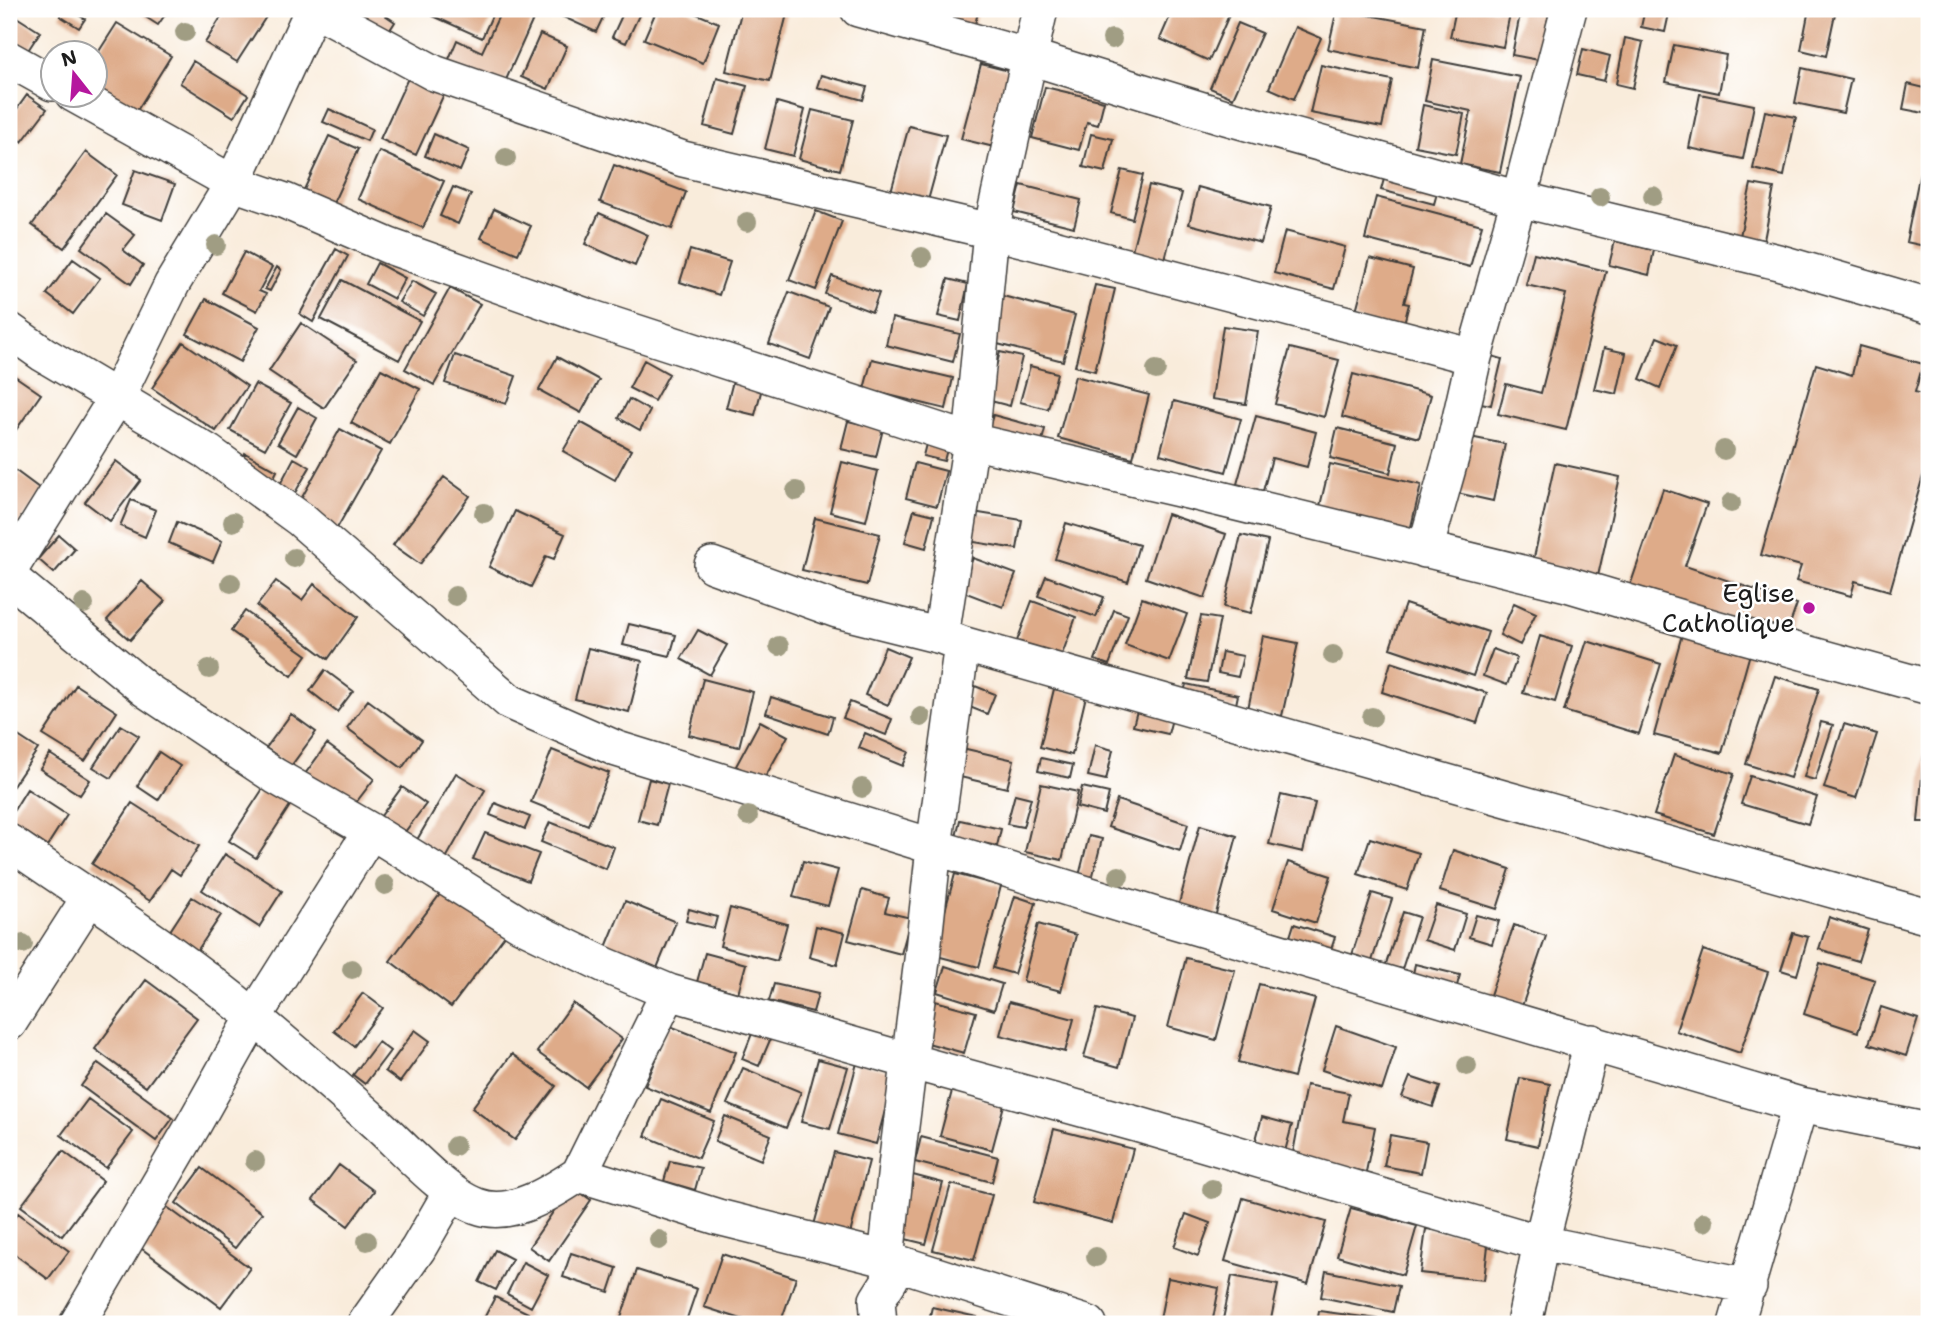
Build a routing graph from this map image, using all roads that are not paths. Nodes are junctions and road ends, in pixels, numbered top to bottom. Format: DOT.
graph roads {
  1 [pos="315,9"];
  2 [pos="858,9"];
  3 [pos="1040,9"];
  4 [pos="1569,9"];
  5 [pos="1030,57"];
  6 [pos="9,59"];
  7 [pos="38,75"];
  8 [pos="98,108"];
  9 [pos="233,183"];
  10 [pos="1519,199"];
  11 [pos="991,231"];
  12 [pos="1929,306"];
  13 [pos="9,330"];
  14 [pos="1474,357"];
  15 [pos="117,397"];
  16 [pos="971,441"];
  17 [pos="1425,550"];
  18 [pos="712,565"];
  19 [pos="9,571"];
  20 [pos="9,577"];
  21 [pos="952,640"];
  22 [pos="1929,687"];
  23 [pos="371,831"];
  24 [pos="9,842"];
  25 [pos="934,847"];
  26 [pos="89,898"];
  27 [pos="1929,917"];
  28 [pos="669,992"];
  29 [pos="254,1017"];
  30 [pos="9,1023"];
  31 [pos="1592,1042"];
  32 [pos="909,1061"];
  33 [pos="1800,1105"];
  34 [pos="1929,1131"];
  35 [pos="579,1174"];
  36 [pos="451,1192"];
  37 [pos="1541,1243"];
  38 [pos="886,1259"];
  39 [pos="1749,1286"];
  40 [pos="76,1324"];
  41 [pos="365,1324"];
  42 [pos="879,1324"];
  43 [pos="1089,1324"];
  44 [pos="1524,1324"];
  45 [pos="1737,1324"];
  1 -- 9 [label="street"];
  1 -- 11 [label="street"];
  2 -- 5 [label="street"];
  3 -- 5 [label="street"];
  4 -- 10 [label="street"];
  5 -- 10 [label="street"];
  5 -- 11 [label="street"];
  6 -- 7 [label="street"];
  8 -- 9 [label="street"];
  9 -- 15 [label="street"];
  9 -- 16 [label="street"];
  10 -- 12 [label="street"];
  10 -- 14 [label="street"];
  11 -- 14 [label="street"];
  11 -- 16 [label="street"];
  13 -- 15 [label="street"];
  14 -- 17 [label="street"];
  15 -- 19 [label="street"];
  15 -- 25 [label="street"];
  16 -- 17 [label="street"];
  16 -- 21 [label="street"];
  17 -- 22 [label="street"];
  18 -- 21 [label="street"];
  20 -- 23 [label="street"];
  21 -- 25 [label="street"];
  21 -- 27 [label="street"];
  23 -- 28 [label="street"];
  23 -- 29 [label="street"];
  24 -- 26 [label="street"];
  25 -- 31 [label="street"];
  25 -- 32 [label="street"];
  26 -- 29 [label="street"];
  26 -- 30 [label="street"];
  28 -- 32 [label="street"];
  28 -- 35 [label="street"];
  29 -- 36 [label="street"];
  29 -- 40 [label="street"];
  31 -- 33 [label="street"];
  31 -- 37 [label="street"];
  32 -- 37 [label="street"];
  32 -- 38 [label="street"];
  33 -- 34 [label="street"];
  33 -- 39 [label="street"];
  35 -- 36 [label="street"];
  35 -- 38 [label="street"];
  36 -- 41 [label="street"];
  37 -- 39 [label="street"];
  37 -- 44 [label="street"];
  38 -- 42 [label="street"];
  38 -- 43 [label="street"];
  39 -- 45 [label="street"];
}
